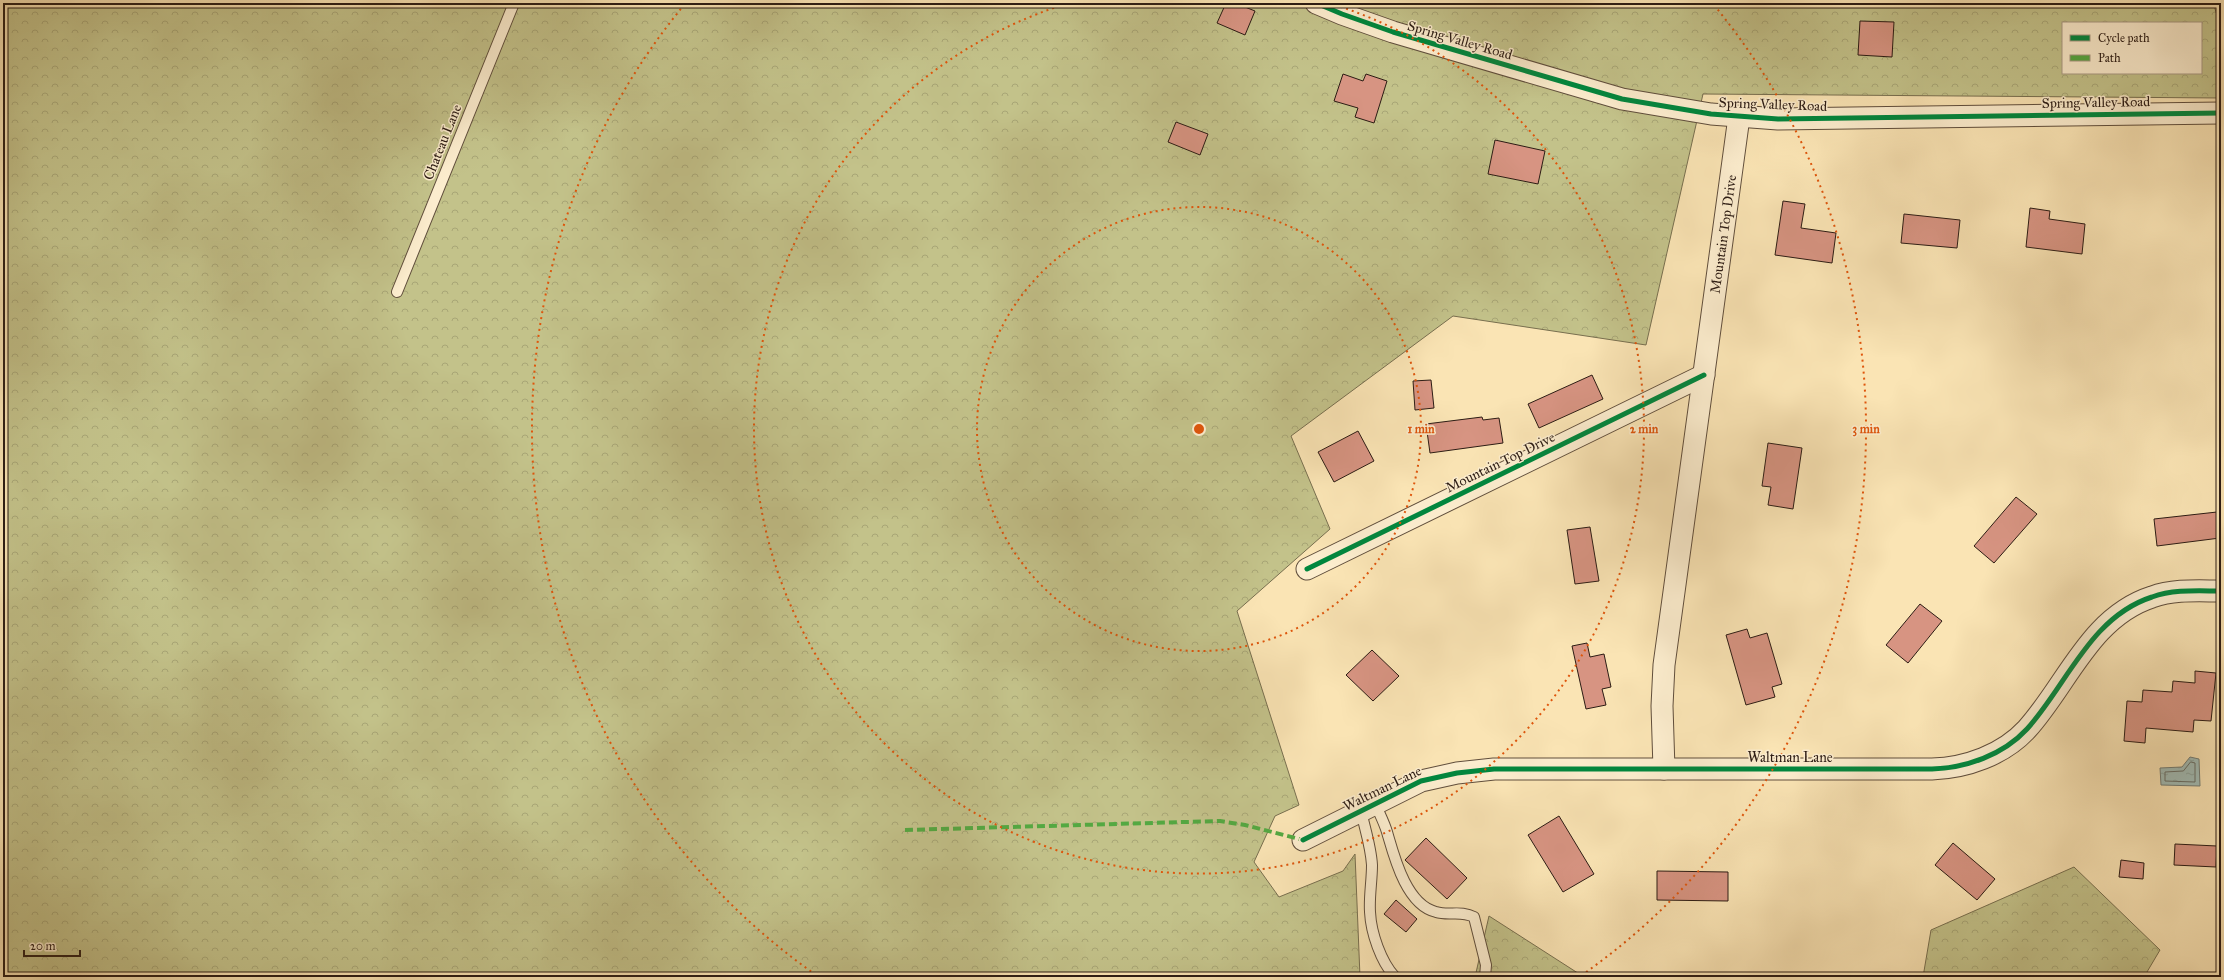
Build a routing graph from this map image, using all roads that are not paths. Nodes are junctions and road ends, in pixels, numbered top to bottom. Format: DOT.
graph roads {
  1 [pos="514,3"];
  2 [pos="1316,3"];
  3 [pos="2221,113"];
  4 [pos="1739,117"];
  5 [pos="398,292"];
  6 [pos="1704,375"];
  7 [pos="1307,569"];
  8 [pos="2221,591"];
  9 [pos="1664,769"];
  10 [pos="1368,807"];
  11 [pos="1303,840"];
  12 [pos="1395,977"];
  13 [pos="1486,977"];
  1 -- 5 [label="lane, Chateau Lane"];
  2 -- 4 [label="street, Spring Valley Road"];
  3 -- 4 [label="street, Spring Valley Road"];
  4 -- 6 [label="street, Mountain Top Drive"];
  6 -- 7 [label="street, Mountain Top Drive"];
  6 -- 9 [label="street, Mountain Top Drive"];
  8 -- 9 [label="street, Waltman Lane"];
  9 -- 10 [label="street, Waltman Lane"];
  10 -- 11 [label="street, Waltman Lane"];
  10 -- 12 [label="lane"];
  10 -- 13 [label="lane"];
}
